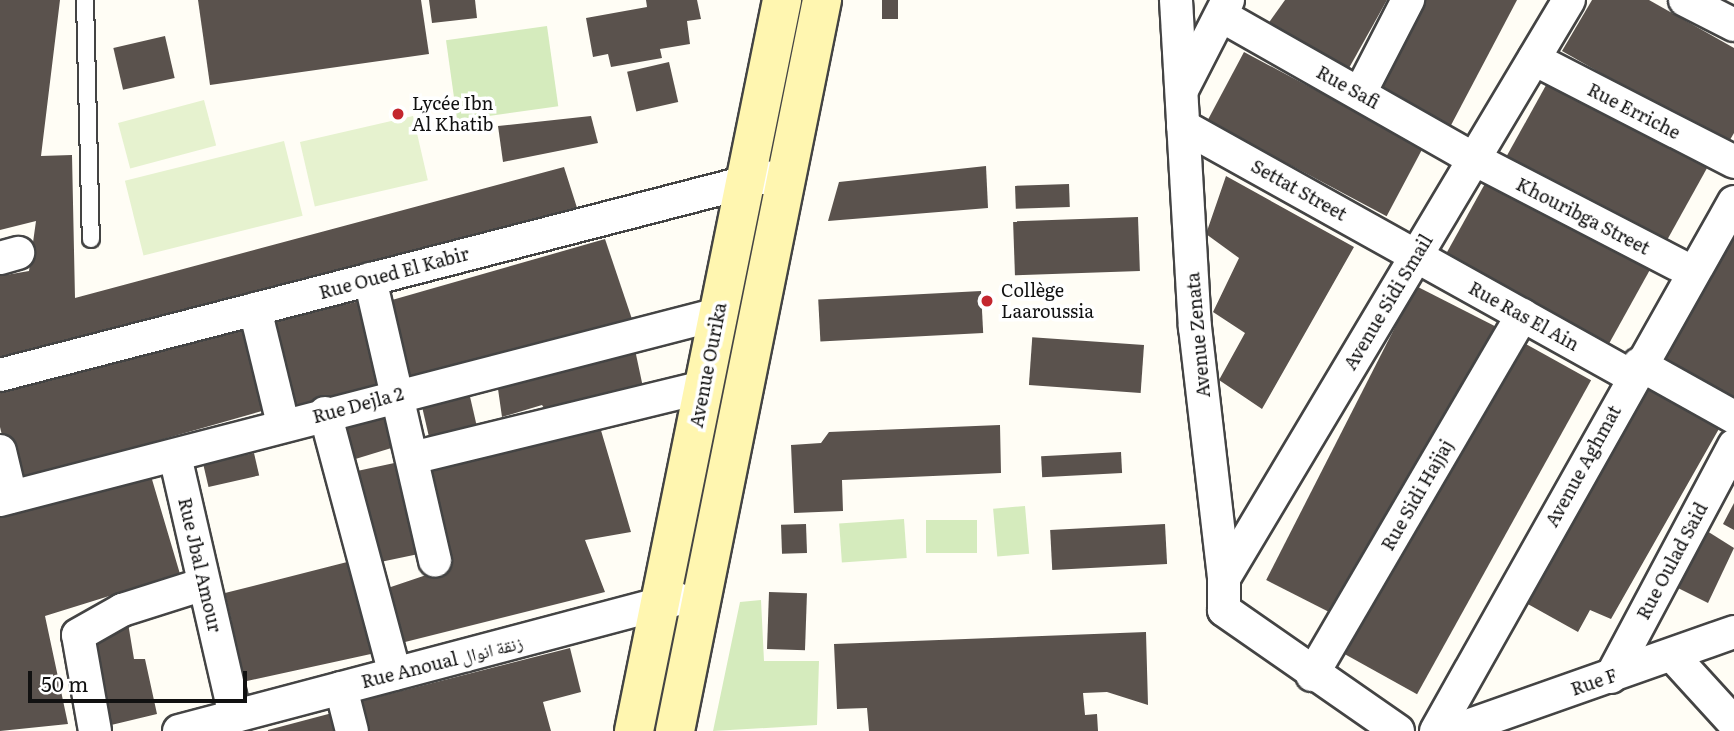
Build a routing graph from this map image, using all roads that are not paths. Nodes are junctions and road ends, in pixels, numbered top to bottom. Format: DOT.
graph roads {
  1 [pos="85,0"];
  2 [pos="782,0"];
  3 [pos="822,0"];
  4 [pos="1176,0"];
  5 [pos="1408,0"];
  6 [pos="1569,0"];
  7 [pos="1685,0"];
  8 [pos="1225,8"];
  9 [pos="1734,25"];
  10 [pos="1534,60"];
  11 [pos="1181,92"];
  12 [pos="1360,93"];
  13 [pos="1183,125"];
  14 [pos="1474,159"];
  15 [pos="1734,162"];
  16 [pos="787,171"];
  17 [pos="743,183"];
  18 [pos="1732,209"];
  19 [pos="91,239"];
  20 [pos="1416,254"];
  21 [pos="1692,272"];
  22 [pos="370,279"];
  23 [pos="255,309"];
  24 [pos="718,314"];
  25 [pos="1522,315"];
  26 [pos="1636,370"];
  27 [pos="0,375"];
  28 [pos="704,387"];
  29 [pos="399,394"];
  30 [pos="325,413"];
  31 [pos="1734,417"];
  32 [pos="283,424"];
  33 [pos="1734,446"];
  34 [pos="0,451"];
  35 [pos="175,456"];
  36 [pos="412,458"];
  37 [pos="6,499"];
  38 [pos="435,561"];
  39 [pos="1224,578"];
  40 [pos="204,584"];
  41 [pos="703,591"];
  42 [pos="659,606"];
  43 [pos="1734,632"];
  44 [pos="1672,655"];
  45 [pos="395,674"];
  46 [pos="1312,675"];
  47 [pos="1611,677"];
  48 [pos="341,688"];
  49 [pos="235,716"];
  50 [pos="1734,723"];
  51 [pos="95,731"];
  52 [pos="179,731"];
  53 [pos="352,731"];
  54 [pos="634,731"];
  55 [pos="675,731"];
  56 [pos="1398,731"];
  57 [pos="1436,731"];
  58 [pos="1453,731"];
  1 -- 19 [label="lane"];
  2 -- 17 [label="street, Avenue Ourika"];
  3 -- 16 [label="street"];
  4 -- 11 [label="street, Avenue Zenata"];
  5 -- 12 [label="street"];
  6 -- 10 [label="street, Avenue Sidi Smail"];
  7 -- 9 [label="street"];
  8 -- 11 [label="street"];
  8 -- 12 [label="street, Rue Safi"];
  10 -- 14 [label="street, Avenue Sidi Smail"];
  10 -- 15 [label="street, Rue Erriche"];
  11 -- 13 [label="street, Avenue Zenata"];
  12 -- 14 [label="street, Rue Safi"];
  13 -- 20 [label="street, Settat Street"];
  13 -- 39 [label="street, Avenue Zenata"];
  14 -- 20 [label="street, Avenue Sidi Smail"];
  14 -- 21 [label="street, Khouribga Street"];
  16 -- 17 [label="street, Rue Oued El Kabir"];
  16 -- 41 [label="street"];
  17 -- 22 [label="street, Rue Oued El Kabir"];
  17 -- 24 [label="street, Avenue Ourika"];
  18 -- 21 [label="street, Avenue Aghmat"];
  20 -- 25 [label="street, Rue Ras El Ain"];
  20 -- 39 [label="street, Avenue Sidi Smail"];
  21 -- 26 [label="street, Avenue Aghmat"];
  22 -- 23 [label="street, Rue Oued El Kabir"];
  22 -- 29 [label="street"];
  23 -- 27 [label="street, Rue Oued El Kabir"];
  23 -- 32 [label="street"];
  24 -- 28 [label="street, Avenue Ourika"];
  24 -- 29 [label="street, Rue Dejla 2"];
  25 -- 26 [label="street, Rue Ras El Ain"];
  25 -- 46 [label="street, Rue Sidi Hajjaj"];
  26 -- 31 [label="street, Rue Ras El Ain"];
  26 -- 57 [label="street, Avenue Aghmat"];
  28 -- 36 [label="street"];
  28 -- 42 [label="street, Avenue Ourika"];
  29 -- 30 [label="street, Rue Dejla 2"];
  29 -- 36 [label="street"];
  30 -- 32 [label="street, Rue Dejla 2"];
  30 -- 45 [label="street"];
  32 -- 35 [label="street, Rue Dejla 2"];
  33 -- 47 [label="street, Rue Oulad Said"];
  34 -- 37 [label="street"];
  35 -- 37 [label="street, Rue Dejla 2"];
  35 -- 40 [label="street, Rue Jbal Amour"];
  36 -- 38 [label="street"];
  39 -- 46 [label="street"];
  40 -- 49 [label="street, Rue Jbal Amour"];
  40 -- 51 [label="street"];
  41 -- 42 [label="street, Rue Anoual زنقة انوال"];
  41 -- 55 [label="street"];
  42 -- 45 [label="street, Rue Anoual زنقة انوال"];
  42 -- 54 [label="street, Avenue Ourika"];
  43 -- 44 [label="street, Rue F"];
  44 -- 47 [label="street, Rue F"];
  44 -- 50 [label="street"];
  45 -- 48 [label="street, Rue Anoual زنقة انوال"];
  46 -- 56 [label="street"];
  47 -- 58 [label="street, Rue F"];
  48 -- 49 [label="street, Rue Anoual زنقة انوال"];
  48 -- 53 [label="street"];
  49 -- 52 [label="street, Rue Anoual زنقة انوال"];
}
